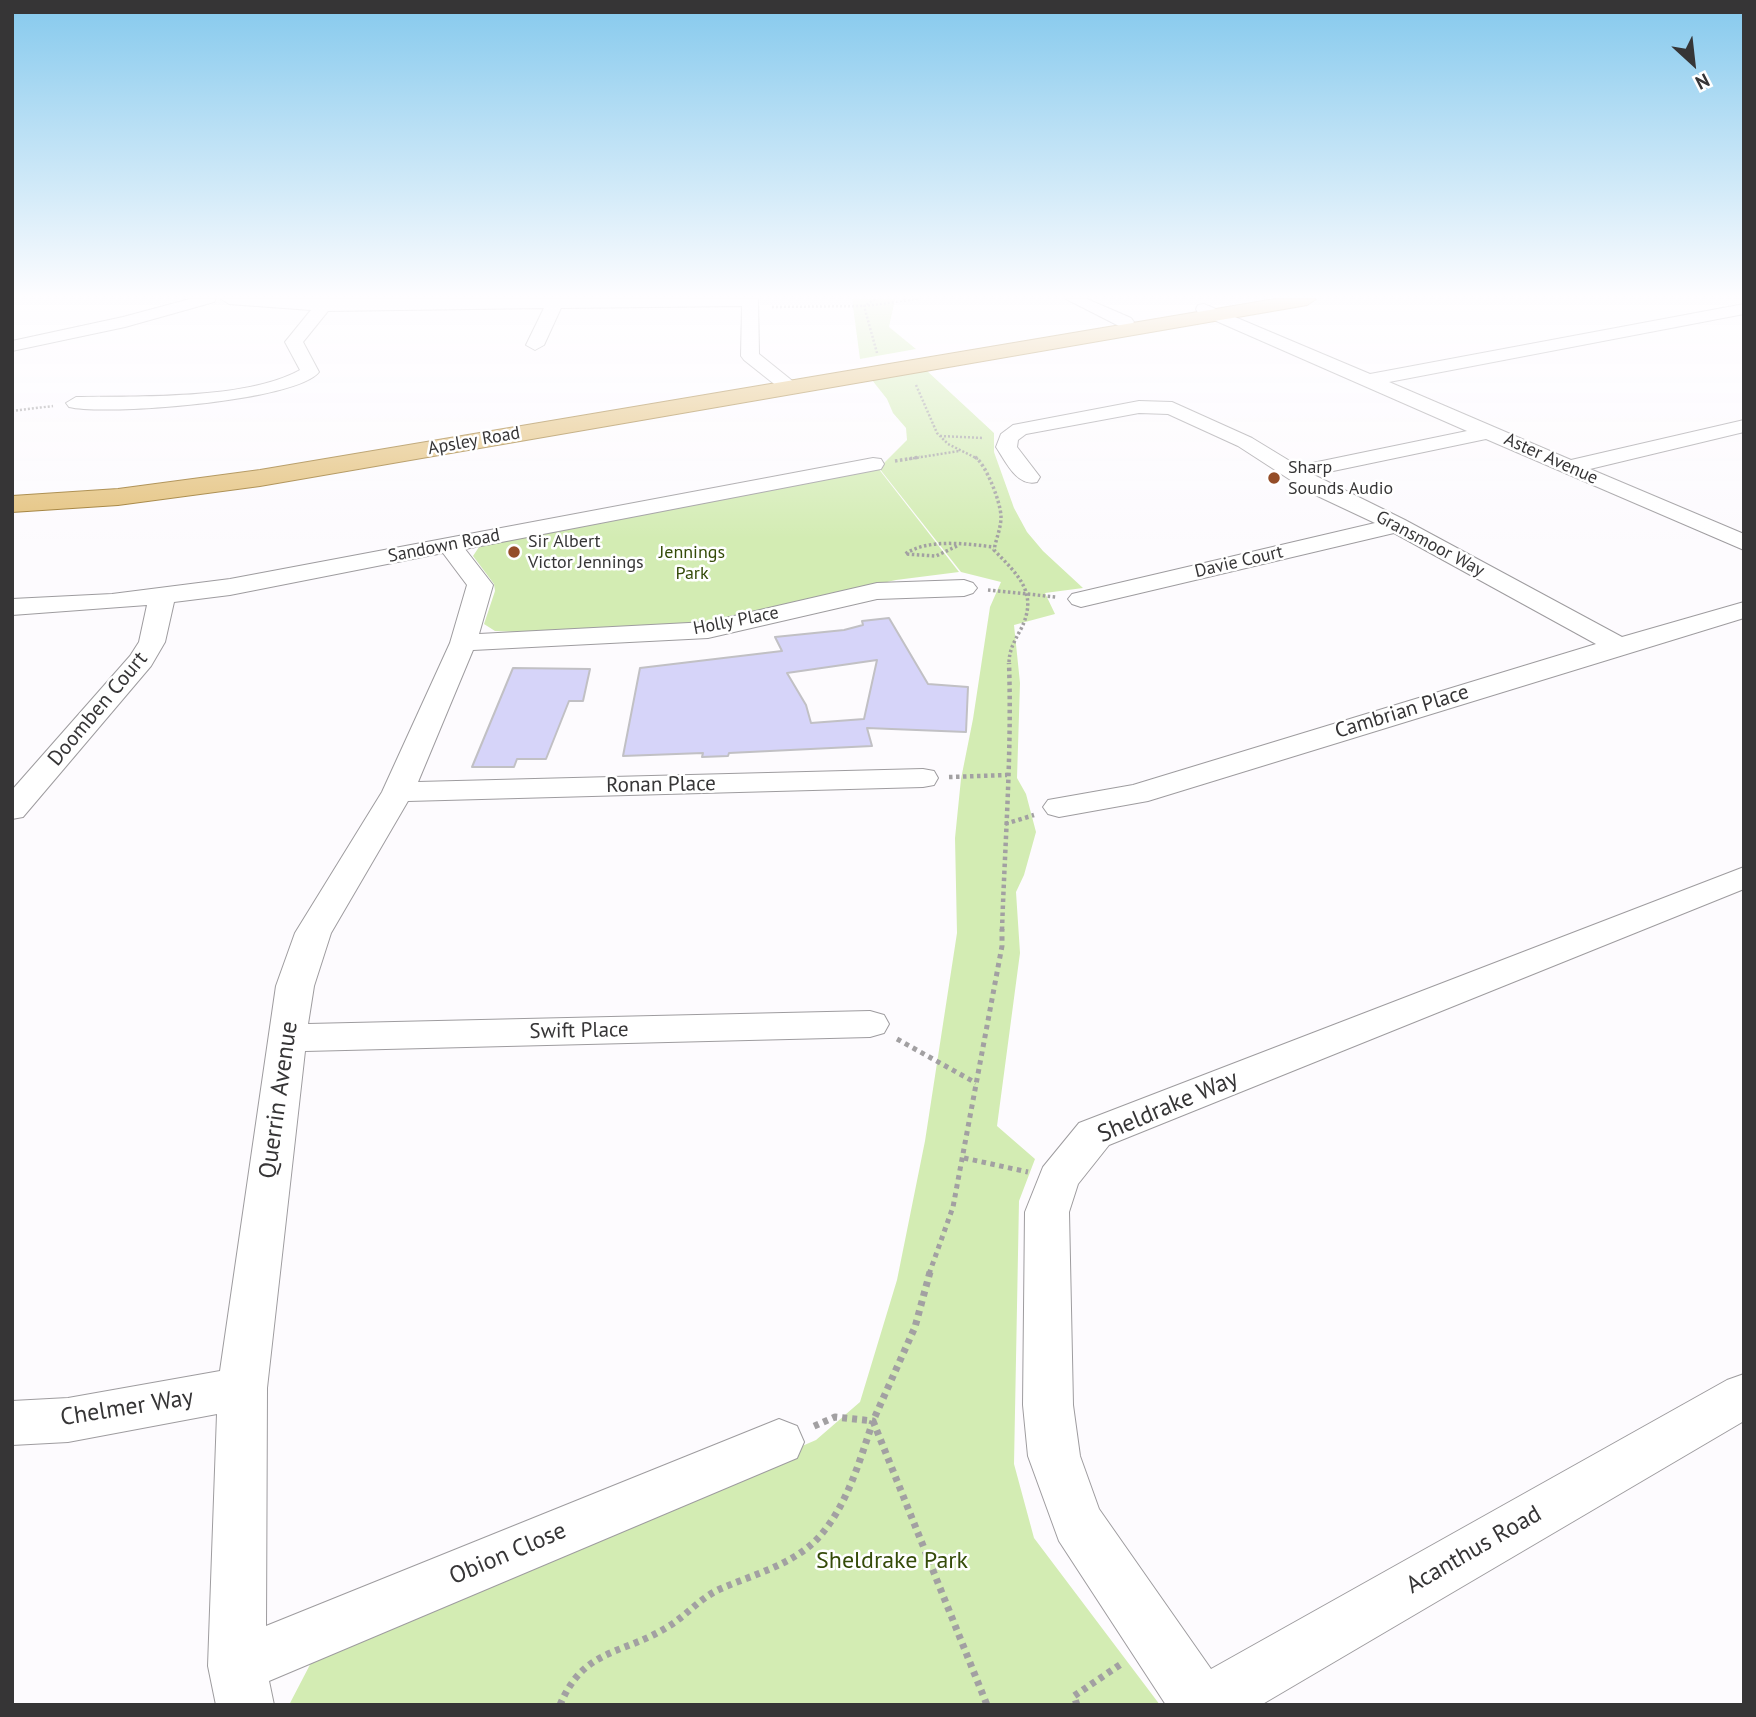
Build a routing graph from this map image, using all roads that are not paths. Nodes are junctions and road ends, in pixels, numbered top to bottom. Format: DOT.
graph roads {
  1 [pos="303,379"];
  2 [pos="780,379"];
  3 [pos="813,379"];
  4 [pos="815,379"];
  5 [pos="1375,379"];
  6 [pos="1370,380"];
  7 [pos="786,384"];
  8 [pos="76,403"];
  9 [pos="1744,426"];
  10 [pos="1490,432"];
  11 [pos="873,464"];
  12 [pos="1570,467"];
  13 [pos="1294,473"];
  14 [pos="1029,477"];
  15 [pos="14,498"];
  16 [pos="1397,525"];
  17 [pos="1744,543"];
  18 [pos="449,545"];
  19 [pos="964,588"];
  20 [pos="162,597"];
  21 [pos="1081,599"];
  22 [pos="12,607"];
  23 [pos="1744,610"];
  24 [pos="463,643"];
  25 [pos="1619,646"];
  26 [pos="923,778"];
  27 [pos="398,792"];
  28 [pos="1059,807"];
  29 [pos="12,810"];
  30 [pos="1744,877"];
  31 [pos="870,1024"];
  32 [pos="289,1038"];
  33 [pos="242,1388"];
  34 [pos="1744,1395"];
  35 [pos="12,1423"];
  36 [pos="779,1442"];
  37 [pos="242,1686"];
  38 [pos="1203,1705"];
  1 -- 8 [label="street"];
  2 -- 7 [label="street"];
  3 -- 7 [label="main road, Apsley Road"];
  4 -- 7 [label="main road, Apsley Road"];
  5 -- 6 [label="street"];
  6 -- 10 [label="street, Aster Avenue"];
  7 -- 15 [label="main road, Apsley Road"];
  9 -- 12 [label="street"];
  10 -- 12 [label="street, Aster Avenue"];
  10 -- 13 [label="street"];
  11 -- 18 [label="street, Sandown Road"];
  12 -- 17 [label="street, Aster Avenue"];
  13 -- 14 [label="street, Gransmoor Way"];
  13 -- 16 [label="street, Gransmoor Way"];
  16 -- 21 [label="street, Davie Court"];
  16 -- 25 [label="street, Gransmoor Way"];
  18 -- 20 [label="street, Sandown Road"];
  18 -- 24 [label="street, Querrin Avenue"];
  19 -- 24 [label="street, Holly Place"];
  20 -- 22 [label="street, Sandown Road"];
  20 -- 29 [label="street, Doomben Court"];
  23 -- 25 [label="street, Cambrian Place"];
  24 -- 27 [label="street, Querrin Avenue"];
  25 -- 28 [label="street, Cambrian Place"];
  26 -- 27 [label="street, Ronan Place"];
  27 -- 32 [label="street, Querrin Avenue"];
  30 -- 38 [label="street, Sheldrake Way"];
  31 -- 32 [label="street, Swift Place"];
  32 -- 33 [label="street, Querrin Avenue"];
  33 -- 35 [label="street, Chelmer Way"];
  33 -- 37 [label="street, Querrin Avenue"];
  34 -- 38 [label="street, Acanthus Road"];
  36 -- 37 [label="street, Obion Close"];
}
